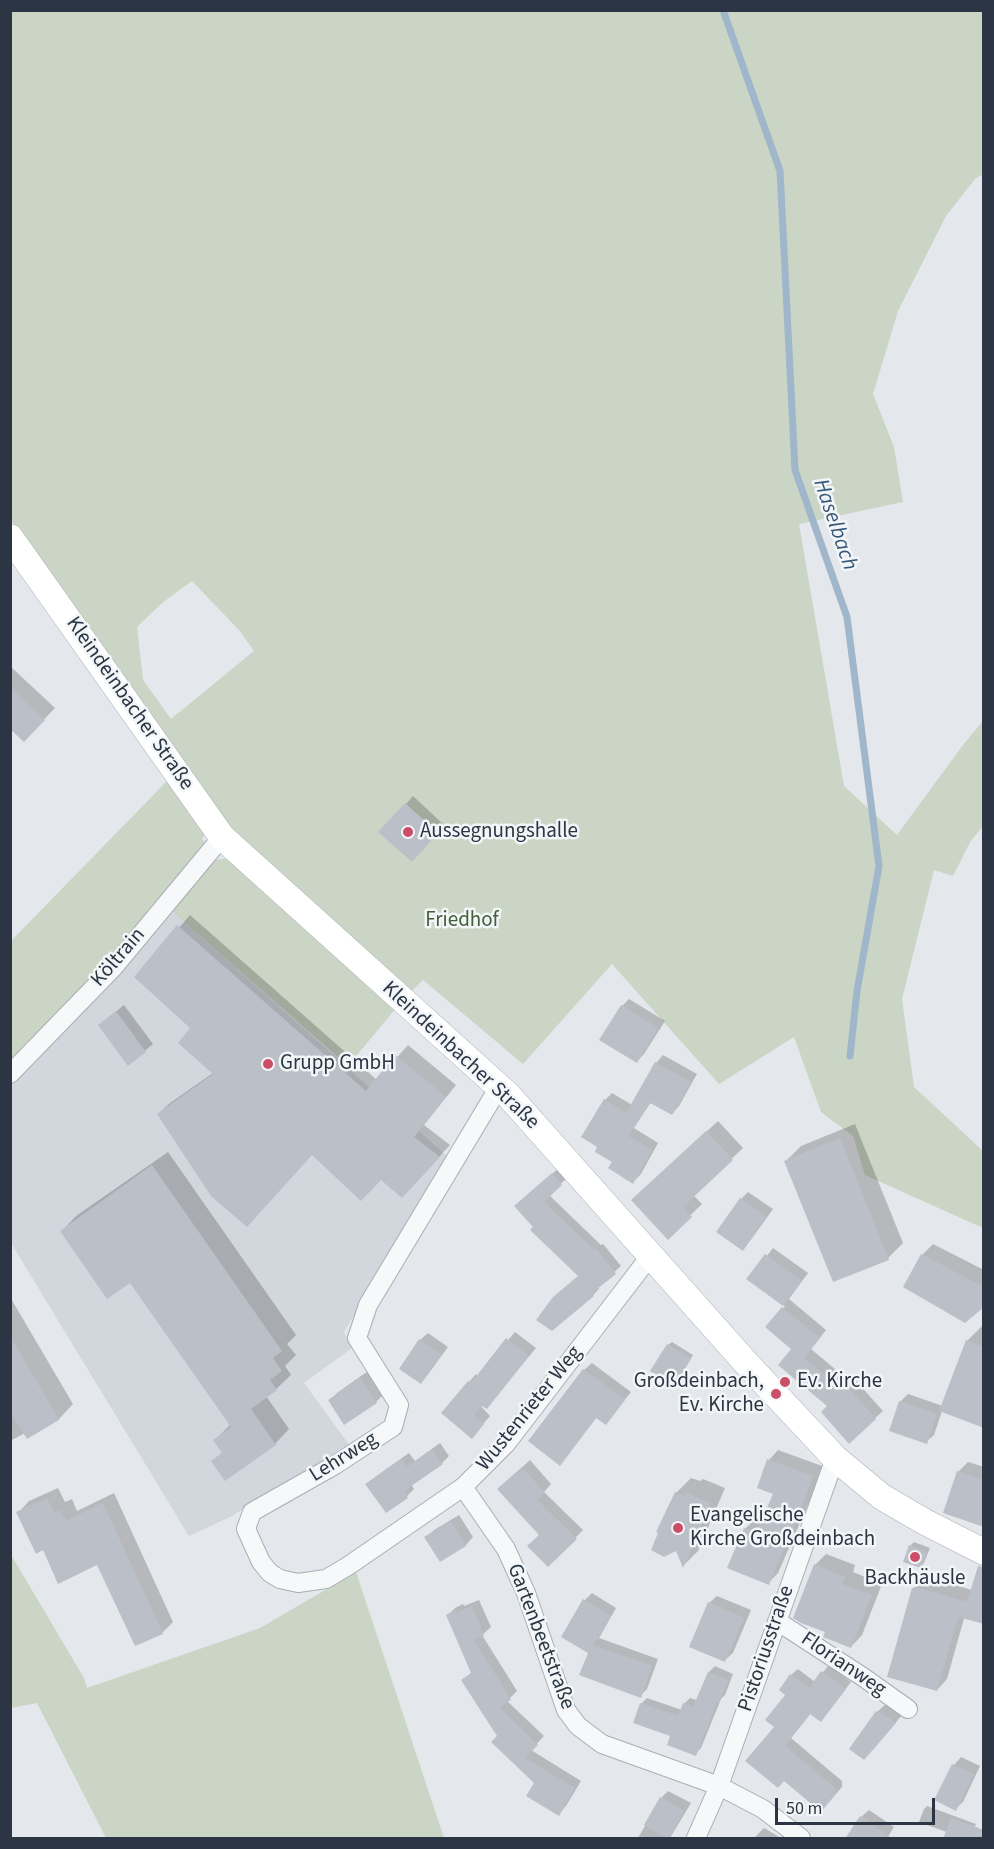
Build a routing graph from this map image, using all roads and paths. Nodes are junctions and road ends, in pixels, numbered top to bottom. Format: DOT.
graph roads {
  1 [pos="10,537"];
  2 [pos="222,837"];
  3 [pos="10,1074"];
  4 [pos="499,1087"];
  5 [pos="651,1255"];
  6 [pos="835,1458"];
  7 [pos="463,1487"];
  8 [pos="984,1552"];
  9 [pos="326,1579"];
  10 [pos="777,1621"];
  11 [pos="908,1709"];
  12 [pos="719,1786"];
  13 [pos="696,1839"];
  14 [pos="801,1839"];
  1 -- 2 [label="street, Kleindeinbacher Straße"];
  2 -- 3 [label="street, Költrain"];
  2 -- 4 [label="street, Kleindeinbacher Straße"];
  4 -- 5 [label="street, Kleindeinbacher Straße"];
  4 -- 9 [label="street, Lehrweg"];
  5 -- 6 [label="street, Kleindeinbacher Straße"];
  5 -- 7 [label="street, Wustenrieter Weg"];
  6 -- 8 [label="street, Kleindeinbacher Straße"];
  6 -- 10 [label="street, Pistoriusstraße"];
  7 -- 9 [label="street, Wustenrieter Weg"];
  7 -- 12 [label="street, Gartenbeetstraße"];
  10 -- 11 [label="street, Florianweg"];
  10 -- 12 [label="street, Pistoriusstraße"];
  12 -- 13 [label="street, Pistoriusstraße"];
  12 -- 14 [label="street, Gartenbeetstraße"];
}
